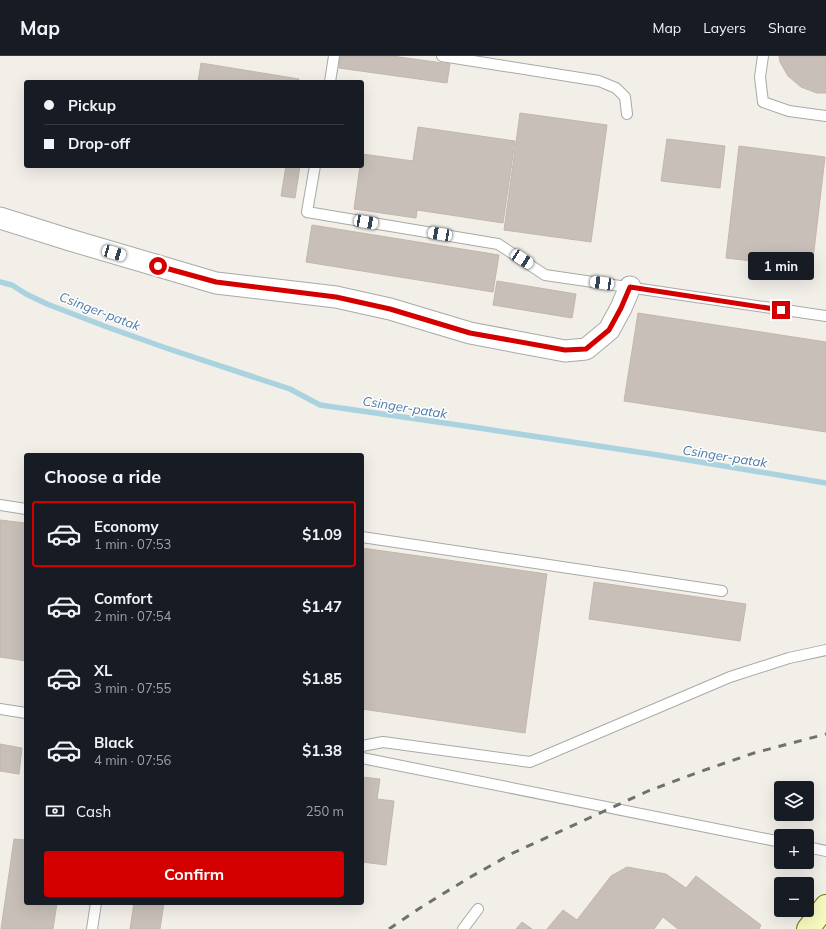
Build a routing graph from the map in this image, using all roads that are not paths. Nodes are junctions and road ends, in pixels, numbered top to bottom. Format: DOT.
graph roads {
  1 [pos="334,56"];
  2 [pos="442,56"];
  3 [pos="763,56"];
  4 [pos="330,80"];
  5 [pos="627,114"];
  6 [pos="826,116"];
  7 [pos="315,168"];
  8 [pos="0,218"];
  9 [pos="630,287"];
  10 [pos="826,316"];
  11 [pos="0,504"];
  12 [pos="24,509"];
  13 [pos="364,538"];
  14 [pos="722,591"];
  15 [pos="826,650"];
  16 [pos="0,709"];
  17 [pos="24,713"];
  18 [pos="364,746"];
  19 [pos="364,758"];
  20 [pos="774,841"];
  21 [pos="814,848"];
  22 [pos="826,851"];
  23 [pos="96,905"];
  24 [pos="826,906"];
  25 [pos="478,909"];
  26 [pos="92,929"];
  27 [pos="463,929"];
  28 [pos="808,929"];
  1 -- 4 [label="lane"];
  2 -- 5 [label="lane"];
  3 -- 6 [label="lane"];
  7 -- 9 [label="lane"];
  8 -- 9 [label="street"];
  9 -- 10 [label="lane"];
  11 -- 12 [label="lane"];
  13 -- 14 [label="lane"];
  15 -- 18 [label="lane"];
  16 -- 17 [label="lane"];
  19 -- 20 [label="lane"];
  21 -- 22 [label="lane"];
  23 -- 26 [label="lane"];
  24 -- 28 [label="main road"];
  25 -- 27 [label="lane"];
}
